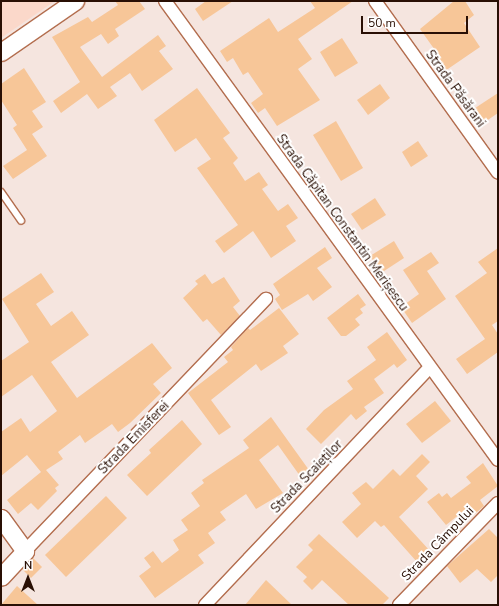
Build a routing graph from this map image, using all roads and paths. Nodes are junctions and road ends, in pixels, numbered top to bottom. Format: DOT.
graph roads {
  1 [pos="74,1"];
  2 [pos="165,1"];
  3 [pos="375,1"];
  4 [pos="1,52"];
  5 [pos="498,173"];
  6 [pos="1,192"];
  7 [pos="21,221"];
  8 [pos="266,299"];
  9 [pos="429,368"];
  10 [pos="498,460"];
  11 [pos="498,503"];
  12 [pos="1,518"];
  13 [pos="25,552"];
  14 [pos="1,577"];
  15 [pos="205,605"];
  16 [pos="399,605"];
  1 -- 4 [label="street"];
  2 -- 9 [label="street, Strada Căpitan Constantin Merișescu"];
  3 -- 5 [label="street, Strada Păsărani"];
  6 -- 7 [label="lane"];
  8 -- 13 [label="street, Strada Emisferei"];
  9 -- 10 [label="street, Strada Căpitan Constantin Merișescu"];
  9 -- 15 [label="street, Strada Scaieților"];
  11 -- 16 [label="street, Strada Câmpului"];
  12 -- 13 [label="street"];
  13 -- 14 [label="street, Strada Emisferei"];
}
